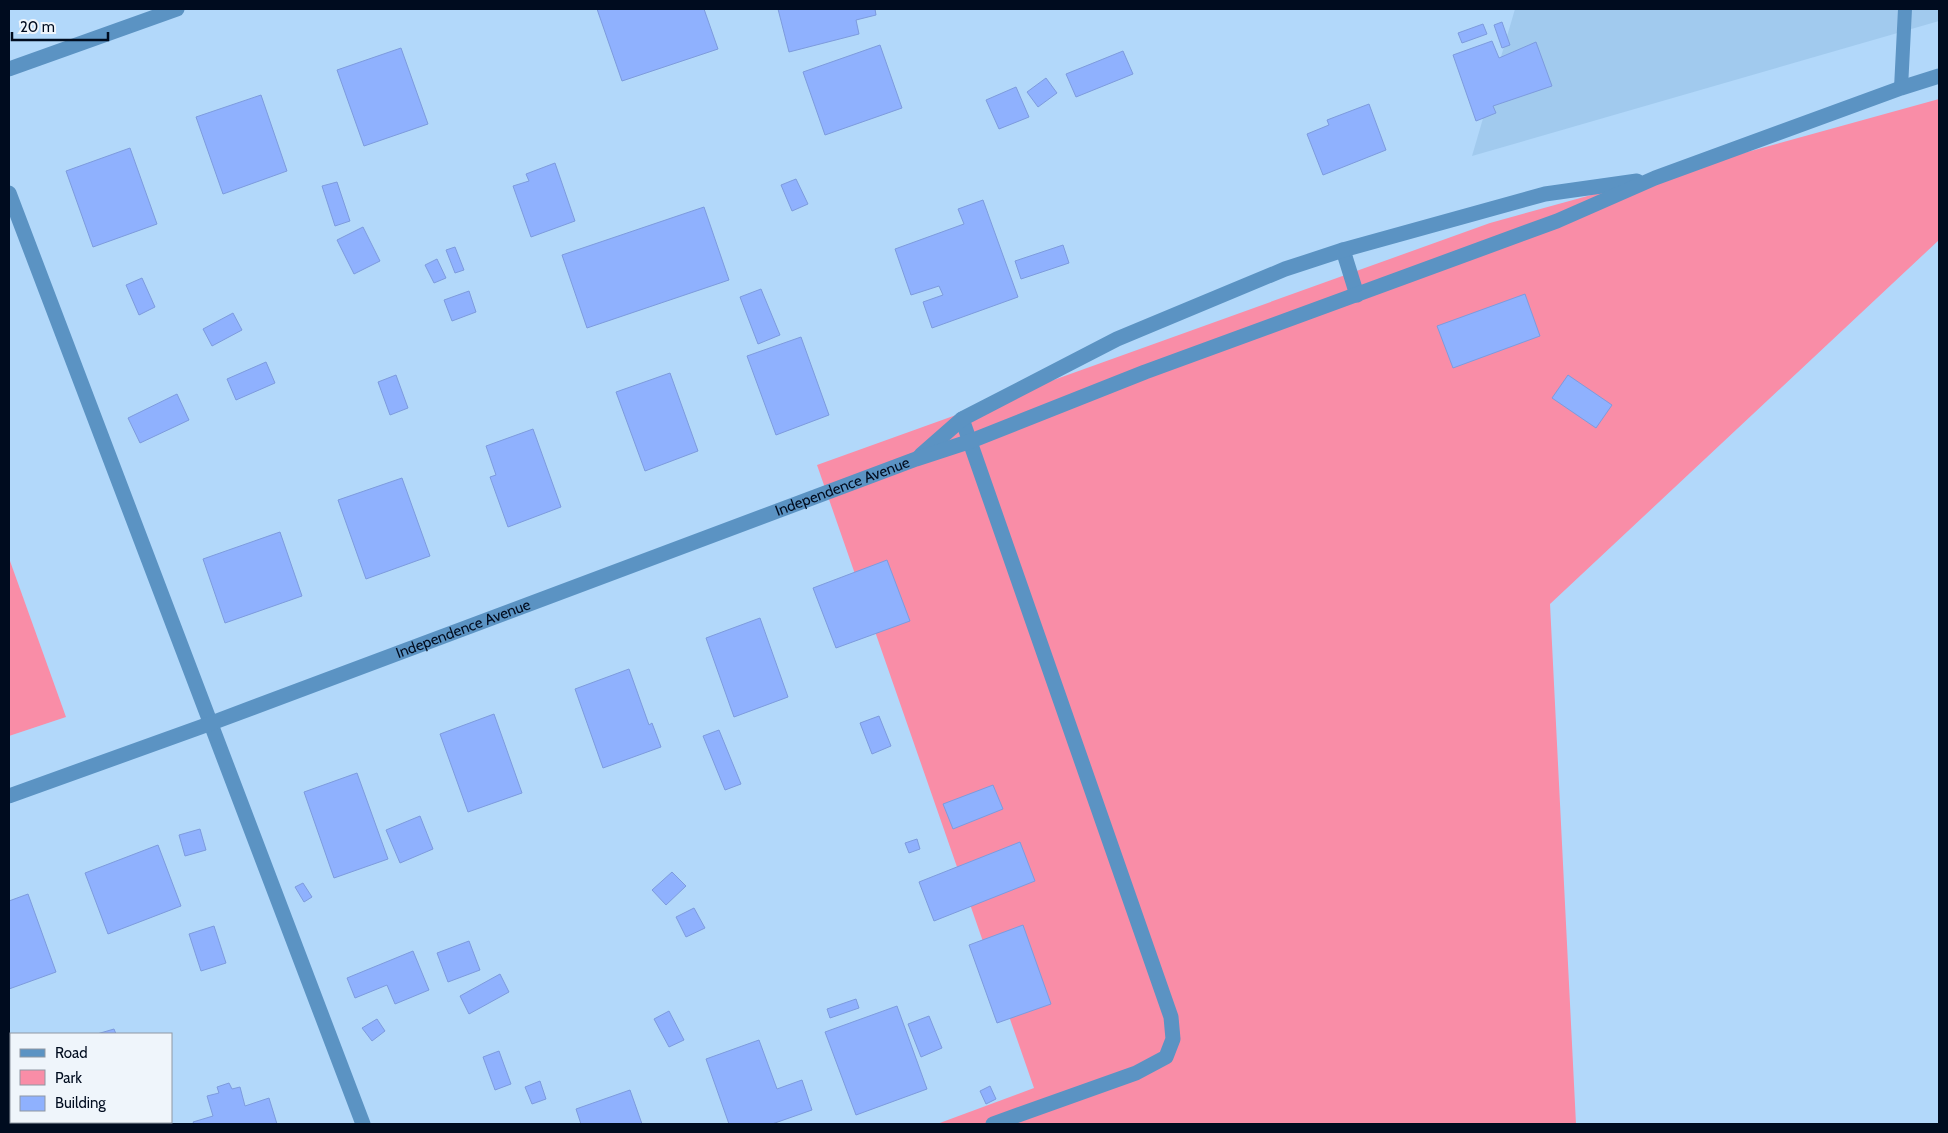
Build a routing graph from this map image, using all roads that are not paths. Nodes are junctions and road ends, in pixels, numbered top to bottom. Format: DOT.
graph roads {
  1 [pos="177,9"];
  2 [pos="1905,9"];
  3 [pos="9,69"];
  4 [pos="1939,76"];
  5 [pos="1901,88"];
  6 [pos="1655,178"];
  7 [pos="9,193"];
  8 [pos="1343,250"];
  9 [pos="1357,295"];
  10 [pos="962,419"];
  11 [pos="971,441"];
  12 [pos="916,459"];
  13 [pos="209,724"];
  14 [pos="9,796"];
  15 [pos="363,1124"];
  16 [pos="993,1124"];
  1 -- 3 [label="street"];
  2 -- 5 [label="lane"];
  4 -- 5 [label="street"];
  5 -- 6 [label="street"];
  6 -- 8 [label="street"];
  6 -- 9 [label="street, Independence Avenue"];
  7 -- 13 [label="street"];
  8 -- 9 [label="street"];
  8 -- 10 [label="street"];
  9 -- 11 [label="street, Independence Avenue"];
  10 -- 11 [label="street"];
  10 -- 12 [label="street"];
  11 -- 12 [label="street, Independence Avenue"];
  11 -- 16 [label="street"];
  12 -- 13 [label="street, Independence Avenue"];
  13 -- 14 [label="street, Independence Avenue"];
  13 -- 15 [label="street"];
}
